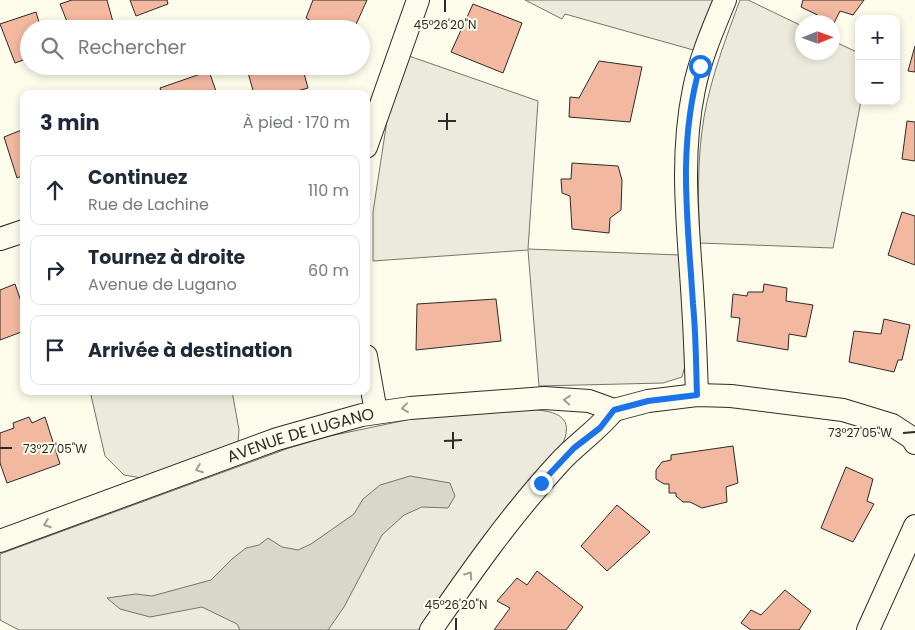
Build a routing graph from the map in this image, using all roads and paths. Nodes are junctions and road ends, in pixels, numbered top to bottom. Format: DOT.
graph roads {
  1 [pos="418,0"];
  2 [pos="725,0"];
  3 [pos="370,136"];
  4 [pos="20,232"];
  5 [pos="0,239"];
  6 [pos="370,378"];
  7 [pos="697,395"];
  8 [pos="614,410"];
  9 [pos="376,412"];
  10 [pos="914,437"];
  11 [pos="915,526"];
  12 [pos="0,541"];
  13 [pos="431,630"];
  14 [pos="868,630"];
  1 -- 3 [label="street"];
  2 -- 7 [label="street"];
  4 -- 5 [label="street"];
  6 -- 9 [label="street"];
  7 -- 8 [label="street"];
  7 -- 10 [label="street"];
  8 -- 9 [label="street, AVENUE DE LUGANO, one-way"];
  13 -- 8 [label="street, one-way"];
  9 -- 12 [label="street, AVENUE DE LUGANO, one-way"];
  11 -- 14 [label="street"];
}
